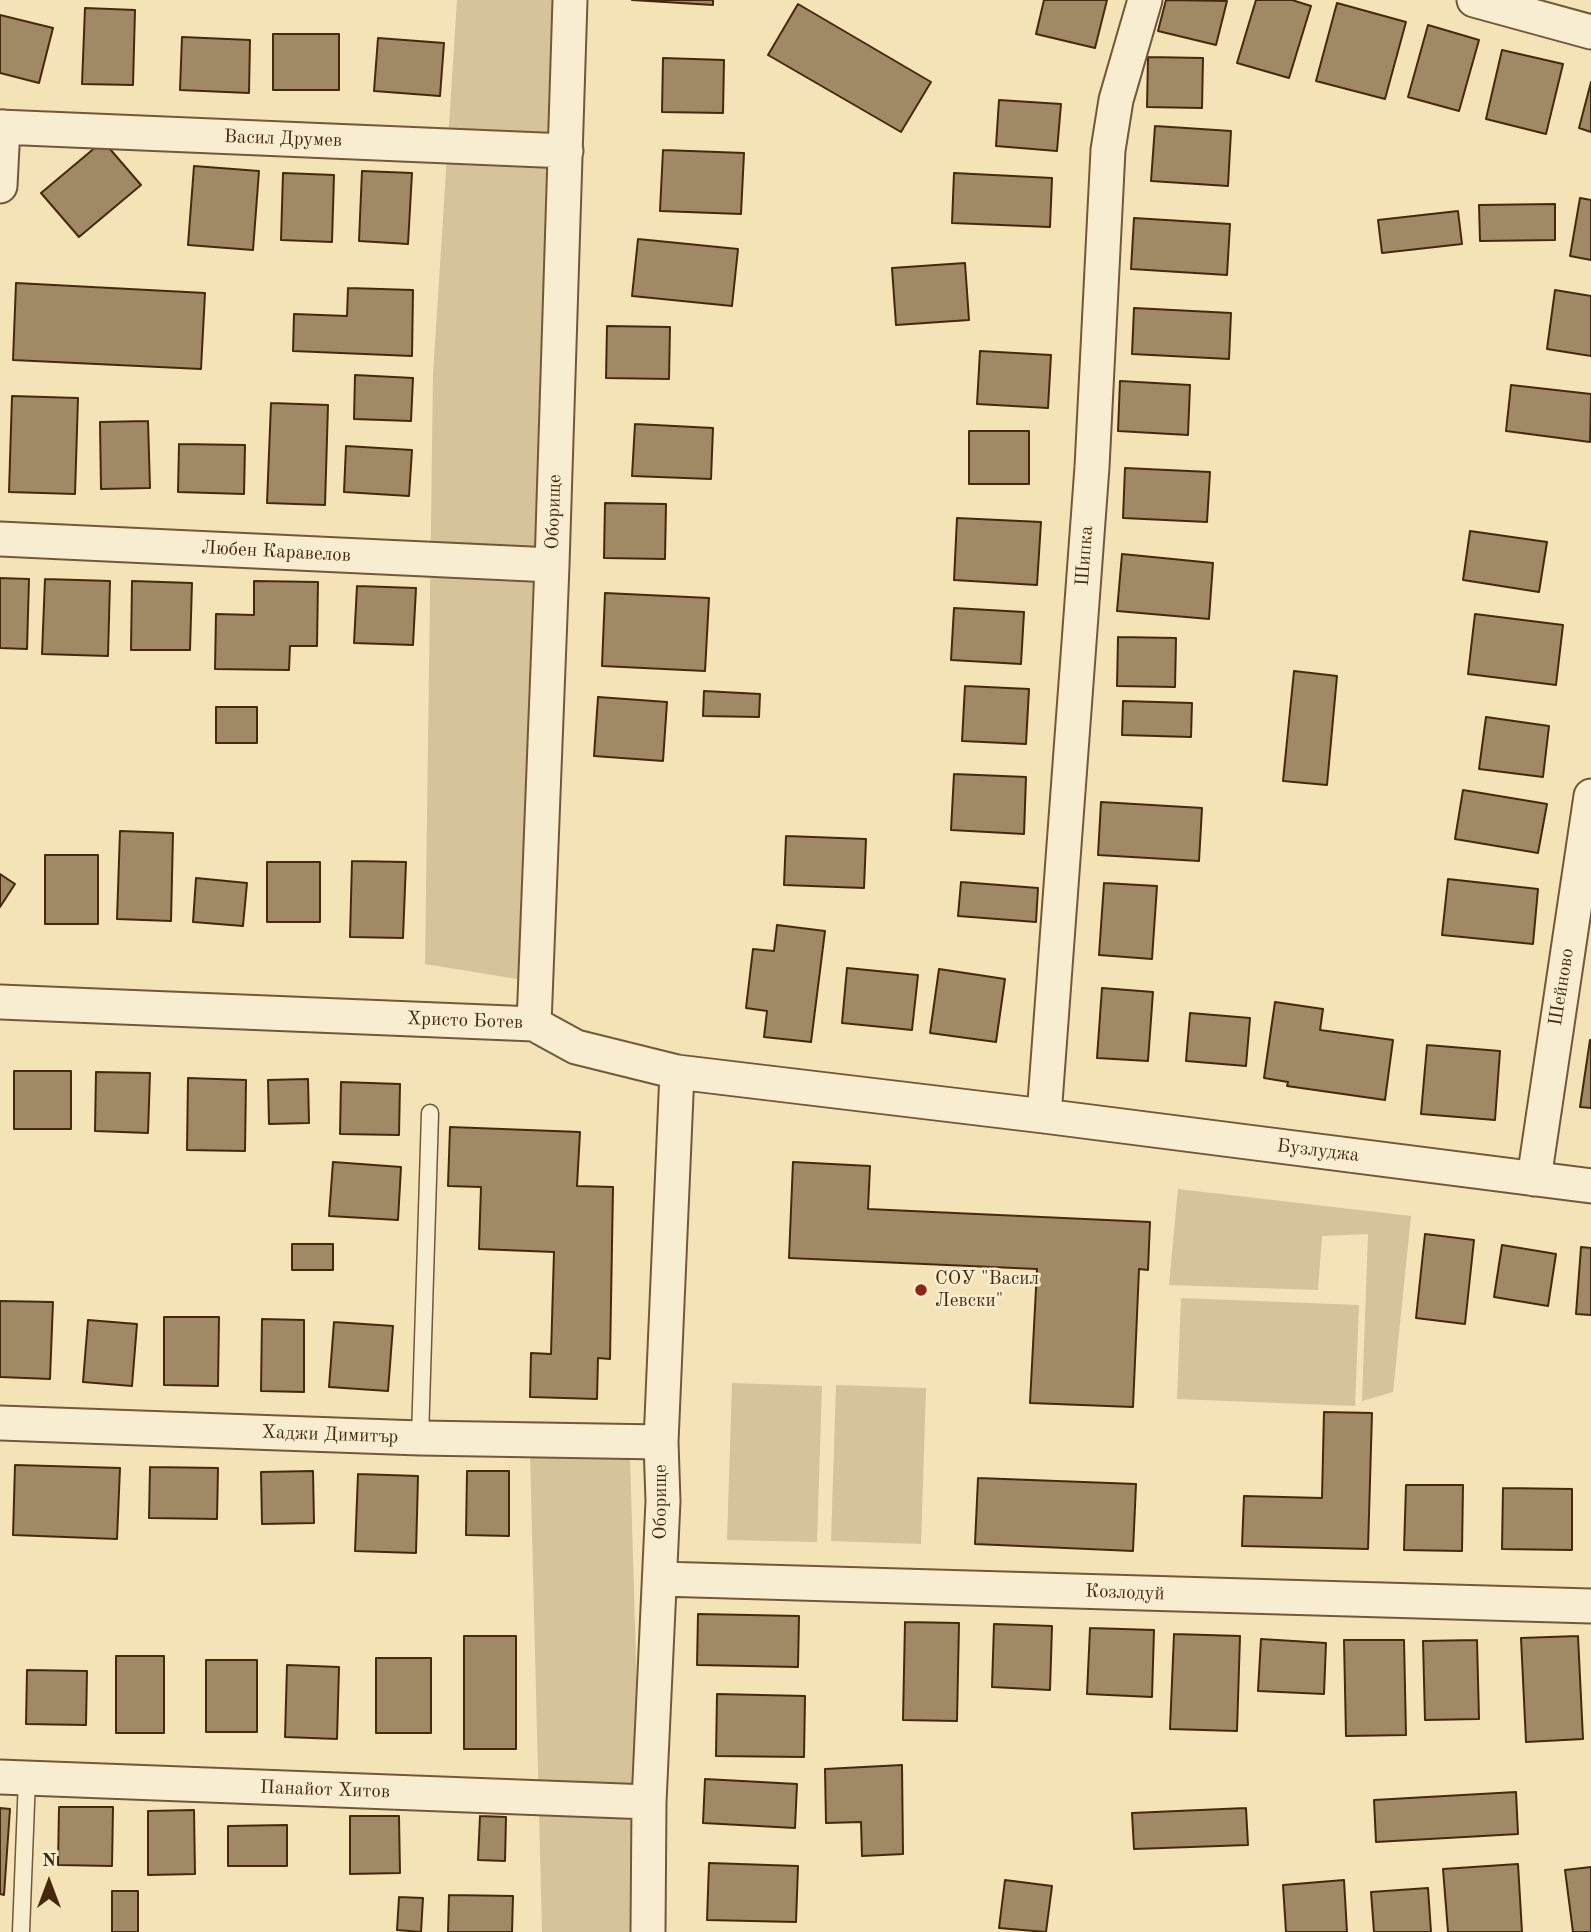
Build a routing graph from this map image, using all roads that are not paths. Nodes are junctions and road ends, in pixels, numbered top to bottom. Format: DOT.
graph roads {
  1 [pos="570,0"];
  2 [pos="1145,0"];
  3 [pos="1474,0"];
  4 [pos="1591,32"];
  5 [pos="1,127"];
  6 [pos="566,151"];
  7 [pos="0,186"];
  8 [pos="0,539"];
  9 [pos="552,565"];
  10 [pos="1591,796"];
  11 [pos="0,1002"];
  12 [pos="534,1024"];
  13 [pos="677,1072"];
  14 [pos="430,1112"];
  15 [pos="1044,1115"];
  16 [pos="1534,1178"];
  17 [pos="1591,1186"];
  18 [pos="0,1423"];
  19 [pos="420,1438"];
  20 [pos="661,1442"];
  21 [pos="660,1579"];
  22 [pos="1591,1606"];
  23 [pos="14,1777"];
  24 [pos="649,1802"];
  25 [pos="21,1932"];
  26 [pos="648,1932"];
  1 -- 6 [label="street, Оборище"];
  2 -- 15 [label="street, Шипка"];
  3 -- 4 [label="street"];
  5 -- 6 [label="street, Васил Друмев"];
  5 -- 7 [label="street"];
  6 -- 9 [label="street, Оборище"];
  8 -- 9 [label="street, Любен Каравелов"];
  9 -- 12 [label="street, Оборище"];
  10 -- 16 [label="street, Шейново"];
  11 -- 12 [label="street, Христо Ботев"];
  12 -- 13 [label="street, Христо Ботев"];
  13 -- 15 [label="street, Христо Ботев"];
  13 -- 20 [label="street, Оборище"];
  14 -- 19 [label="lane"];
  15 -- 16 [label="street, Бузлуджа"];
  16 -- 17 [label="street, Бузлуджа"];
  18 -- 19 [label="street, Хаджи Димитър"];
  19 -- 20 [label="street, Хаджи Димитър"];
  20 -- 21 [label="street, Оборище"];
  21 -- 22 [label="street, Козлодуй"];
  21 -- 24 [label="street, Оборище"];
  23 -- 24 [label="street, Панайот Хитов"];
  23 -- 25 [label="lane"];
  24 -- 26 [label="street, Оборище"];
}
